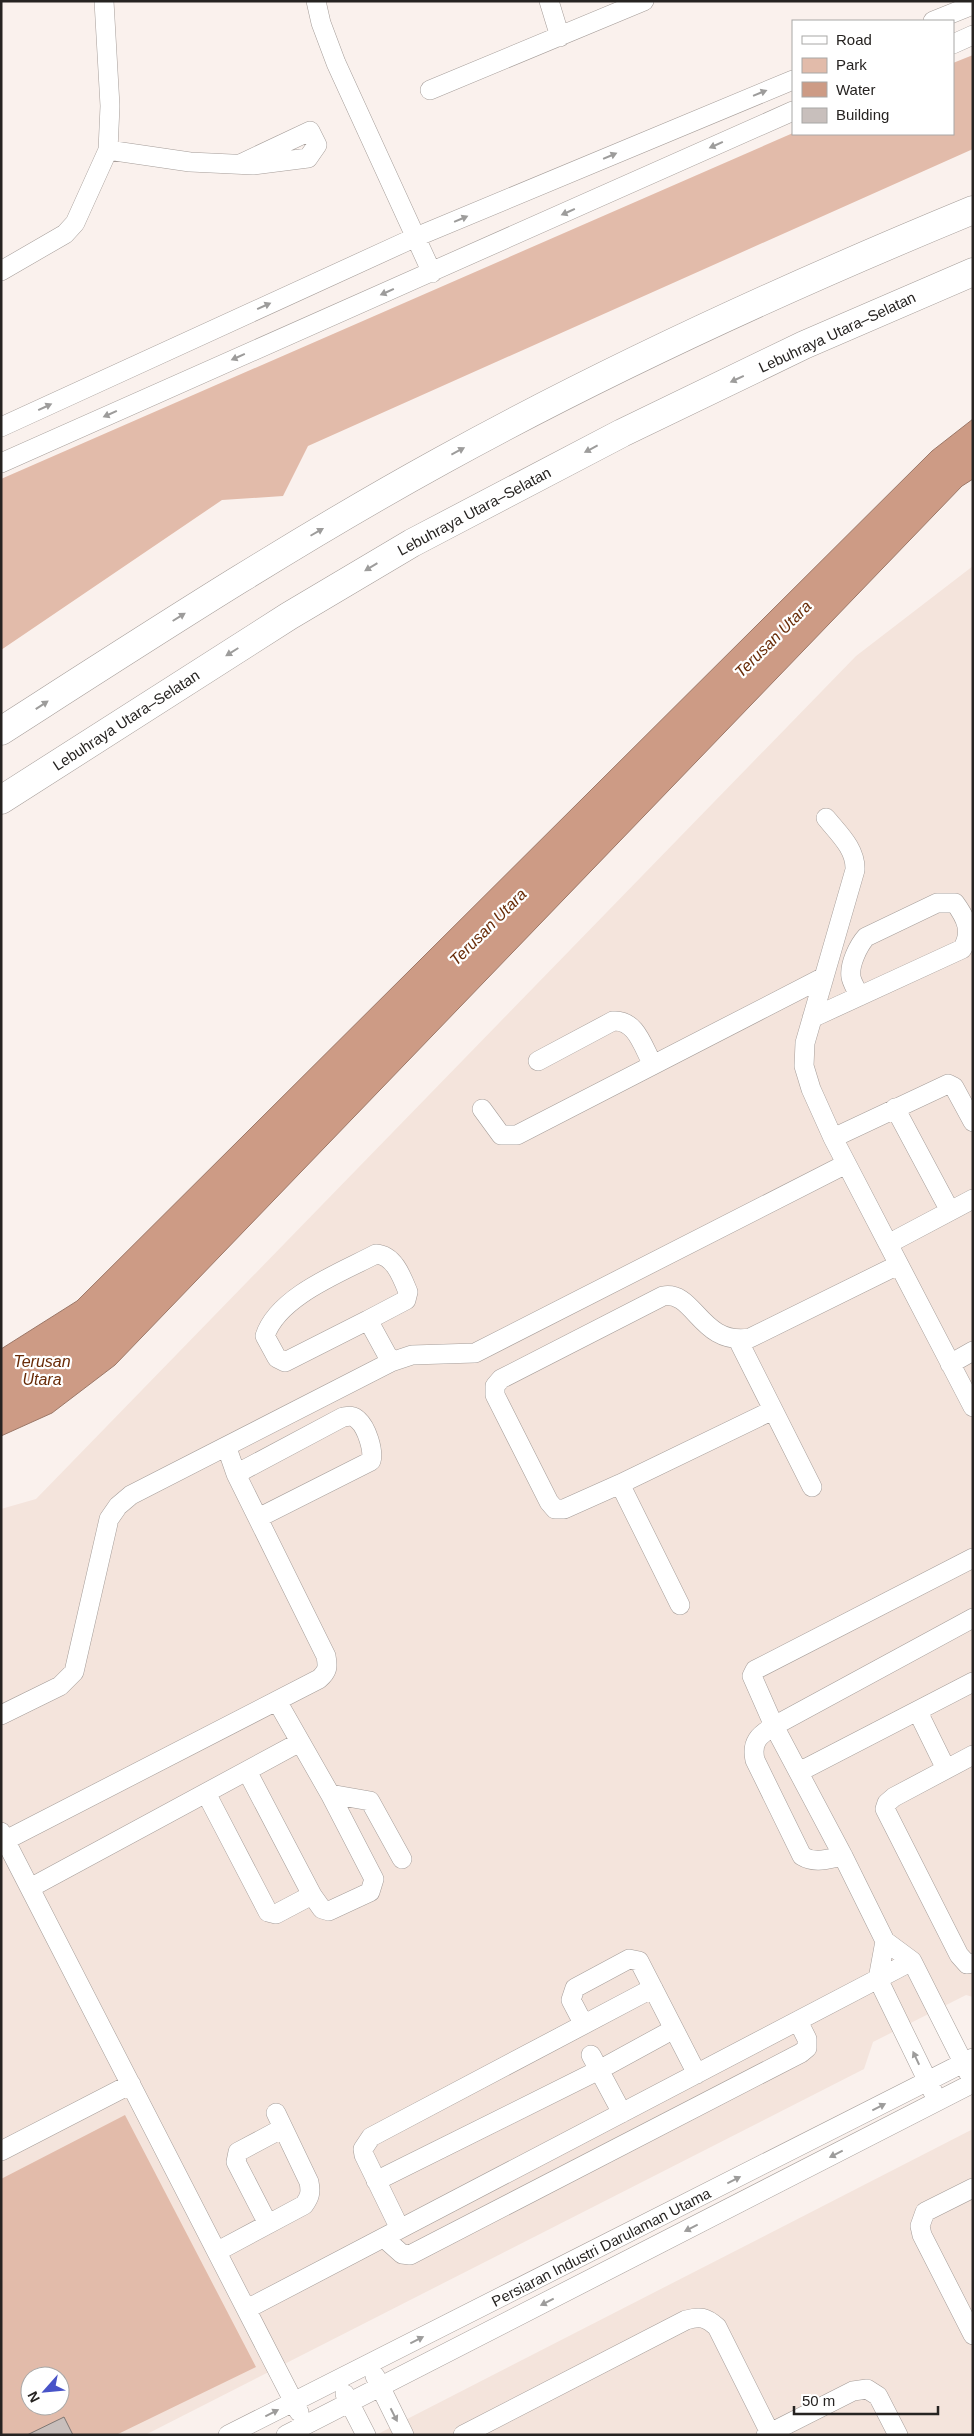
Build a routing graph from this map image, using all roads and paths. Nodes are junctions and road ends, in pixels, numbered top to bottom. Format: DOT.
graph roads {
  1 [pos="104,1"];
  2 [pos="316,1"];
  3 [pos="550,1"];
  4 [pos="644,1"];
  5 [pos="973,5"];
  6 [pos="936,20"];
  7 [pos="973,35"];
  8 [pos="560,36"];
  9 [pos="954,44"];
  10 [pos="792,80"];
  11 [pos="430,90"];
  12 [pos="792,111"];
  13 [pos="108,150"];
  14 [pos="240,164"];
  15 [pos="973,210"];
  16 [pos="416,238"];
  17 [pos="1,271"];
  18 [pos="973,272"];
  19 [pos="432,273"];
  20 [pos="1,427"];
  21 [pos="1,463"];
  22 [pos="1,732"];
  23 [pos="1,800"];
  24 [pos="826,818"];
  25 [pos="824,977"];
  26 [pos="860,996"];
  27 [pos="812,1018"];
  28 [pos="538,1061"];
  29 [pos="653,1065"];
  30 [pos="895,1108"];
  31 [pos="482,1109"];
  32 [pos="973,1122"];
  33 [pos="833,1138"];
  34 [pos="846,1164"];
  35 [pos="973,1199"];
  36 [pos="950,1210"];
  37 [pos="888,1244"];
  38 [pos="898,1265"];
  39 [pos="368,1320"];
  40 [pos="738,1340"];
  41 [pos="973,1351"];
  42 [pos="391,1362"];
  43 [pos="950,1364"];
  44 [pos="973,1407"];
  45 [pos="773,1410"];
  46 [pos="227,1448"];
  47 [pos="236,1474"];
  48 [pos="620,1484"];
  49 [pos="812,1487"];
  50 [pos="258,1518"];
  51 [pos="973,1558"];
  52 [pos="680,1604"];
  53 [pos="973,1618"];
  54 [pos="973,1682"];
  55 [pos="277,1702"];
  56 [pos="918,1712"];
  57 [pos="1,1716"];
  58 [pos="774,1726"];
  59 [pos="300,1742"];
  60 [pos="973,1755"];
  61 [pos="946,1769"];
  62 [pos="248,1771"];
  63 [pos="799,1772"];
  64 [pos="206,1794"];
  65 [pos="330,1794"];
  66 [pos="3,1836"];
  67 [pos="843,1856"];
  68 [pos="402,1859"];
  69 [pos="30,1888"];
  70 [pos="312,1895"];
  71 [pos="885,1941"];
  72 [pos="912,1962"];
  73 [pos="973,1964"];
  74 [pos="878,1979"];
  75 [pos="652,1988"];
  76 [pos="798,2021"];
  77 [pos="583,2023"];
  78 [pos="674,2029"];
  79 [pos="968,2061"];
  80 [pos="595,2063"];
  81 [pos="697,2074"];
  82 [pos="928,2082"];
  83 [pos="973,2083"];
  84 [pos="131,2084"];
  85 [pos="938,2102"];
  86 [pos="622,2114"];
  87 [pos="577,2137"];
  88 [pos="1,2152"];
  89 [pos="592,2161"];
  90 [pos="376,2181"];
  91 [pos="973,2188"];
  92 [pos="474,2191"];
  93 [pos="488,2215"];
  94 [pos="268,2224"];
  95 [pos="392,2234"];
  96 [pos="218,2251"];
  97 [pos="247,2309"];
  98 [pos="973,2335"];
  99 [pos="370,2364"];
  100 [pos="338,2380"];
  101 [pos="380,2387"];
  102 [pos="294,2402"];
  103 [pos="350,2403"];
  104 [pos="305,2425"];
  105 [pos="768,2434"];
  106 [pos="228,2435"];
  107 [pos="286,2435"];
  108 [pos="366,2435"];
  109 [pos="404,2435"];
  110 [pos="464,2435"];
  111 [pos="898,2435"];
  1 -- 13 [label="street"];
  2 -- 16 [label="street"];
  3 -- 8 [label="street"];
  4 -- 8 [label="street"];
  5 -- 6 [label="street"];
  7 -- 9 [label="street"];
  8 -- 11 [label="street"];
  16 -- 10 [label="street, one-way"];
  12 -- 19 [label="street, one-way"];
  13 -- 14 [label="street"];
  13 -- 17 [label="street"];
  22 -- 15 [label="highway, one-way"];
  16 -- 19 [label="street"];
  20 -- 16 [label="street, one-way"];
  18 -- 23 [label="highway, Lebuhraya Utara–Selatan, one-way"];
  19 -- 21 [label="street, one-way"];
  24 -- 25 [label="street"];
  25 -- 27 [label="street"];
  25 -- 29 [label="street"];
  26 -- 26 [label="street"];
  26 -- 27 [label="street"];
  27 -- 33 [label="street"];
  28 -- 29 [label="street"];
  29 -- 31 [label="street"];
  30 -- 32 [label="street"];
  30 -- 33 [label="street"];
  30 -- 36 [label="street"];
  33 -- 34 [label="street"];
  34 -- 37 [label="street"];
  34 -- 42 [label="street"];
  35 -- 36 [label="street"];
  36 -- 37 [label="street"];
  37 -- 38 [label="street"];
  38 -- 40 [label="street"];
  38 -- 43 [label="street"];
  39 -- 39 [label="street"];
  39 -- 42 [label="street"];
  40 -- 45 [label="street"];
  40 -- 48 [label="street"];
  41 -- 43 [label="street"];
  42 -- 46 [label="street"];
  43 -- 44 [label="street"];
  45 -- 48 [label="street"];
  45 -- 49 [label="street"];
  46 -- 47 [label="street"];
  46 -- 57 [label="street"];
  47 -- 50 [label="street"];
  47 -- 50 [label="street"];
  48 -- 52 [label="street"];
  50 -- 55 [label="street"];
  51 -- 58 [label="street"];
  53 -- 58 [label="street"];
  54 -- 56 [label="street"];
  55 -- 59 [label="street"];
  55 -- 66 [label="street"];
  56 -- 61 [label="street"];
  56 -- 63 [label="street"];
  58 -- 63 [label="street"];
  58 -- 67 [label="street"];
  59 -- 62 [label="street"];
  59 -- 65 [label="street"];
  60 -- 61 [label="street"];
  61 -- 73 [label="street"];
  62 -- 64 [label="street"];
  62 -- 70 [label="street"];
  63 -- 67 [label="street"];
  64 -- 69 [label="street"];
  64 -- 70 [label="street"];
  65 -- 68 [label="street"];
  65 -- 70 [label="street"];
  66 -- 69 [label="street"];
  67 -- 71 [label="street"];
  69 -- 84 [label="street"];
  71 -- 72 [label="street"];
  71 -- 74 [label="street"];
  72 -- 74 [label="street"];
  72 -- 79 [label="street"];
  74 -- 76 [label="street"];
  82 -- 74 [label="street, one-way"];
  75 -- 77 [label="street"];
  75 -- 77 [label="street"];
  75 -- 78 [label="street"];
  76 -- 81 [label="street"];
  76 -- 89 [label="street"];
  77 -- 90 [label="street"];
  78 -- 80 [label="street"];
  78 -- 81 [label="street"];
  79 -- 82 [label="street, Persiaran Industri Darulaman Utama"];
  79 -- 83 [label="street"];
  80 -- 86 [label="street"];
  80 -- 90 [label="street"];
  81 -- 86 [label="street"];
  82 -- 85 [label="street"];
  99 -- 82 [label="street, Persiaran Industri Darulaman Utama, one-way"];
  83 -- 85 [label="street, Persiaran Industri Darulaman Utama"];
  84 -- 88 [label="street"];
  84 -- 96 [label="street"];
  85 -- 101 [label="street, Persiaran Industri Darulaman Utama, one-way"];
  86 -- 87 [label="street"];
  87 -- 89 [label="street"];
  87 -- 92 [label="street"];
  89 -- 93 [label="street"];
  90 -- 95 [label="street"];
  91 -- 98 [label="street"];
  92 -- 93 [label="street"];
  92 -- 95 [label="street"];
  93 -- 95 [label="street"];
  94 -- 94 [label="street"];
  94 -- 96 [label="street"];
  95 -- 97 [label="street"];
  96 -- 97 [label="street"];
  97 -- 102 [label="street"];
  99 -- 100 [label="street, Persiaran Industri Darulaman Utama"];
  99 -- 101 [label="street"];
  100 -- 102 [label="street, Persiaran Industri Darulaman Utama"];
  100 -- 103 [label="street"];
  101 -- 103 [label="street, Persiaran Industri Darulaman Utama"];
  101 -- 109 [label="street, one-way"];
  102 -- 104 [label="street"];
  106 -- 102 [label="street, Persiaran Industri Darulaman Utama, one-way"];
  103 -- 104 [label="street, Persiaran Industri Darulaman Utama"];
  103 -- 108 [label="street"];
  104 -- 107 [label="street, Persiaran Industri Darulaman Utama"];
  105 -- 110 [label="street"];
  105 -- 111 [label="street"];
}
